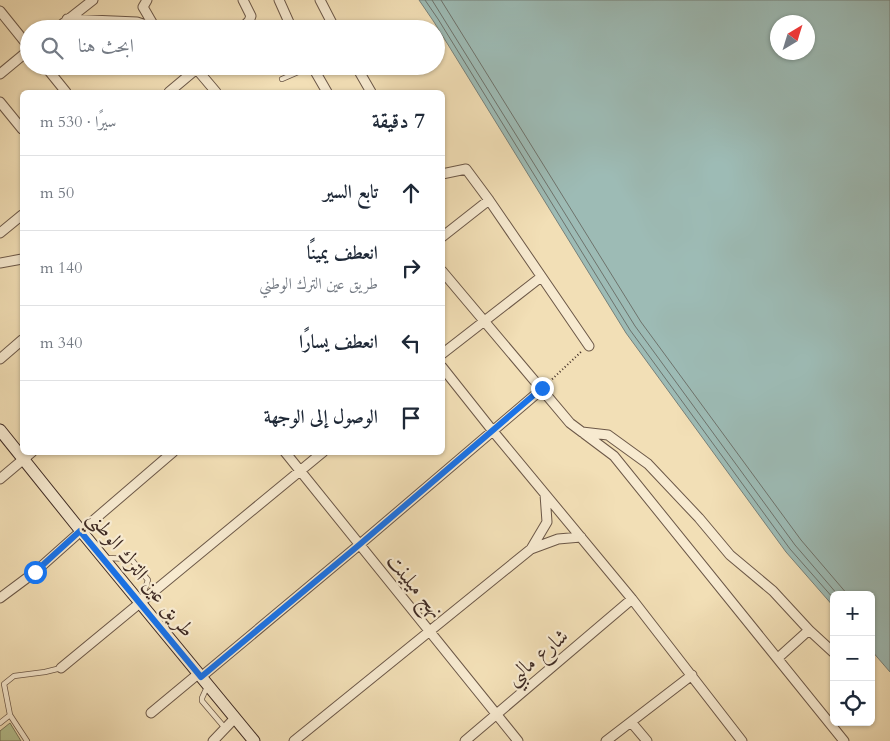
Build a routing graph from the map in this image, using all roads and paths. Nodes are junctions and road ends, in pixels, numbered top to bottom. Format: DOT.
graph roads {
  1 [pos="93,0"];
  2 [pos="147,0"];
  3 [pos="243,0"];
  4 [pos="320,0"];
  5 [pos="281,1"];
  6 [pos="0,11"];
  7 [pos="67,19"];
  8 [pos="90,20"];
  9 [pos="152,20"];
  10 [pos="249,20"];
  11 [pos="288,20"];
  12 [pos="331,20"];
  13 [pos="20,37"];
  14 [pos="20,57"];
  15 [pos="0,74"];
  16 [pos="52,75"];
  17 [pos="188,75"];
  18 [pos="203,75"];
  19 [pos="291,75"];
  20 [pos="317,75"];
  21 [pos="361,75"];
  22 [pos="282,79"];
  23 [pos="64,90"];
  24 [pos="171,90"];
  25 [pos="214,90"];
  26 [pos="325,90"];
  27 [pos="370,90"];
  28 [pos="0,102"];
  29 [pos="20,127"];
  30 [pos="445,173"];
  31 [pos="489,200"];
  32 [pos="20,216"];
  33 [pos="0,233"];
  34 [pos="445,235"];
  35 [pos="0,255"];
  36 [pos="20,259"];
  37 [pos="3,263"];
  38 [pos="445,275"];
  39 [pos="541,277"];
  40 [pos="485,322"];
  41 [pos="20,342"];
  42 [pos="589,346"];
  43 [pos="445,352"];
  44 [pos="0,359"];
  45 [pos="445,371"];
  46 [pos="542,388"];
  47 [pos="0,430"];
  48 [pos="492,430"];
  49 [pos="582,432"];
  50 [pos="20,449"];
  51 [pos="169,455"];
  52 [pos="287,455"];
  53 [pos="319,455"];
  54 [pos="28,456"];
  55 [pos="300,471"];
  56 [pos="0,479"];
  57 [pos="545,494"];
  58 [pos="80,531"];
  59 [pos="581,537"];
  60 [pos="359,545"];
  61 [pos="531,549"];
  62 [pos="103,558"];
  63 [pos="0,598"];
  64 [pos="632,599"];
  65 [pos="140,604"];
  66 [pos="809,630"];
  67 [pos="429,631"];
  68 [pos="830,649"];
  69 [pos="778,658"];
  70 [pos="61,668"];
  71 [pos="692,675"];
  72 [pos="202,679"];
  73 [pos="151,714"];
  74 [pos="497,714"];
  75 [pos="10,715"];
  76 [pos="235,718"];
  77 [pos="631,722"];
  78 [pos="0,723"];
  79 [pos="224,728"];
  80 [pos="836,730"];
  81 [pos="28,741"];
  82 [pos="213,741"];
  83 [pos="254,741"];
  84 [pos="294,741"];
  85 [pos="465,741"];
  86 [pos="518,741"];
  87 [pos="606,741"];
  88 [pos="647,741"];
  89 [pos="742,741"];
  90 [pos="831,741"];
  91 [pos="844,741"];
  1 -- 7 [label="street"];
  2 -- 9 [label="street"];
  3 -- 10 [label="street"];
  4 -- 12 [label="street"];
  5 -- 11 [label="street"];
  6 -- 13 [label="street"];
  7 -- 8 [label="street"];
  14 -- 15 [label="street"];
  16 -- 23 [label="street"];
  17 -- 24 [label="street"];
  18 -- 25 [label="street"];
  19 -- 22 [label="lane"];
  20 -- 26 [label="street"];
  21 -- 27 [label="street"];
  28 -- 29 [label="street"];
  30 -- 31 [label="street"];
  31 -- 34 [label="street"];
  31 -- 39 [label="street"];
  32 -- 33 [label="street"];
  35 -- 37 [label="street"];
  36 -- 37 [label="street"];
  38 -- 40 [label="street"];
  39 -- 40 [label="street"];
  39 -- 42 [label="street"];
  40 -- 43 [label="street"];
  40 -- 46 [label="street"];
  41 -- 44 [label="street"];
  42 -- 46 [label="path"];
  45 -- 48 [label="street"];
  46 -- 48 [label="street"];
  46 -- 49 [label="street"];
  47 -- 50 [label="main road, طريق عين الترك الوطني"];
  48 -- 57 [label="street"];
  48 -- 60 [label="street"];
  49 -- 66 [label="street"];
  49 -- 69 [label="street"];
  51 -- 58 [label="street"];
  52 -- 55 [label="street, نهج ميلينت"];
  53 -- 55 [label="street"];
  54 -- 56 [label="street"];
  54 -- 58 [label="main road, طريق عين الترك الوطني"];
  55 -- 60 [label="street, نهج ميلينت"];
  55 -- 65 [label="street"];
  57 -- 59 [label="street"];
  57 -- 61 [label="street"];
  58 -- 62 [label="main road, طريق عين الترك الوطني"];
  58 -- 63 [label="street"];
  59 -- 61 [label="street"];
  59 -- 64 [label="street"];
  60 -- 67 [label="street, نهج ميلينت"];
  60 -- 72 [label="street"];
  61 -- 67 [label="street"];
  62 -- 65 [label="main road, طريق عين الترك الوطني"];
  62 -- 65 [label="lane"];
  64 -- 71 [label="street"];
  64 -- 74 [label="street, شارع مالبي"];
  65 -- 70 [label="street"];
  65 -- 72 [label="main road, طريق عين الترك الوطني"];
  66 -- 68 [label="street"];
  66 -- 69 [label="street"];
  67 -- 74 [label="street, نهج ميلينت"];
  67 -- 84 [label="street"];
  69 -- 80 [label="street"];
  70 -- 75 [label="lane"];
  71 -- 77 [label="street"];
  71 -- 89 [label="street"];
  72 -- 73 [label="street"];
  72 -- 76 [label="main road, طريق عين الترك الوطني"];
  72 -- 79 [label="lane"];
  74 -- 85 [label="street, شارع مالبي"];
  74 -- 86 [label="street, نهج ميلينت"];
  75 -- 78 [label="lane"];
  75 -- 81 [label="lane"];
  76 -- 79 [label="street"];
  76 -- 83 [label="main road, طريق عين الترك الوطني"];
  77 -- 87 [label="street"];
  77 -- 88 [label="street"];
  79 -- 82 [label="street"];
  80 -- 90 [label="street"];
  80 -- 91 [label="street"];
}
